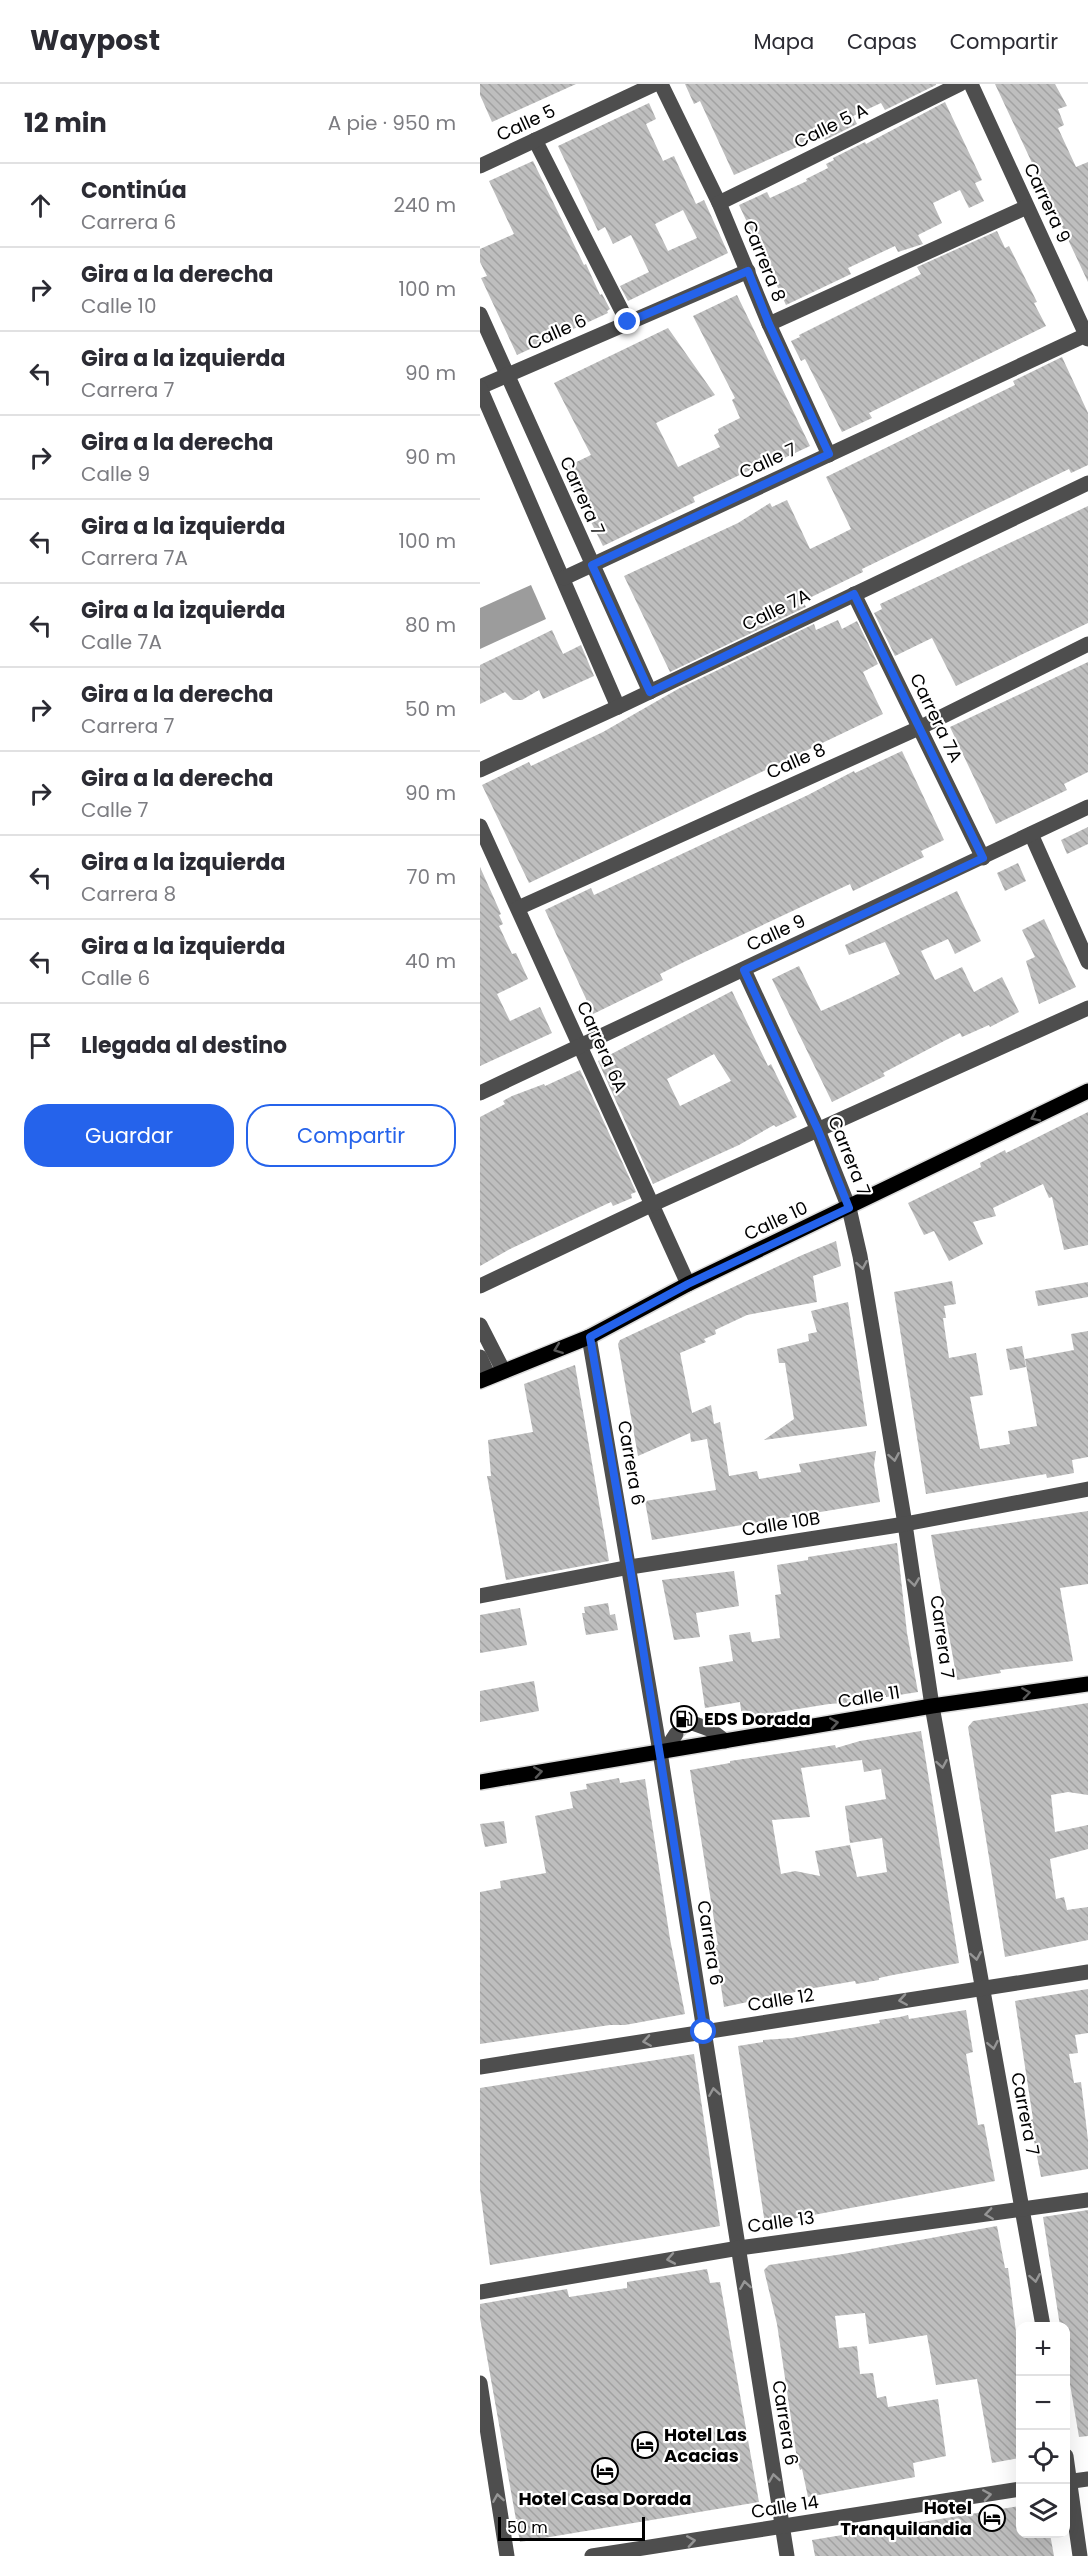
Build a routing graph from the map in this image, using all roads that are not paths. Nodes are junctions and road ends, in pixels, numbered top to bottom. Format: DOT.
graph roads {
  1 [pos="655,84"];
  2 [pos="661,84"];
  3 [pos="960,84"];
  4 [pos="971,84"];
  5 [pos="535,140"];
  6 [pos="480,166"];
  7 [pos="719,203"];
  8 [pos="1027,207"];
  9 [pos="748,271"];
  10 [pos="480,314"];
  11 [pos="628,322"];
  12 [pos="769,324"];
  13 [pos="1087,337"];
  14 [pos="506,376"];
  15 [pos="480,388"];
  16 [pos="829,454"];
  17 [pos="1088,483"];
  18 [pos="592,565"];
  19 [pos="564,578"];
  20 [pos="854,594"];
  21 [pos="1088,645"];
  22 [pos="650,692"];
  23 [pos="618,707"];
  24 [pos="919,728"];
  25 [pos="480,770"];
  26 [pos="1088,807"];
  27 [pos="480,826"];
  28 [pos="1031,834"];
  29 [pos="485,853"];
  30 [pos="983,858"];
  31 [pos="518,908"];
  32 [pos="1088,962"];
  33 [pos="744,970"];
  34 [pos="1088,1008"];
  35 [pos="580,1047"];
  36 [pos="1088,1091"];
  37 [pos="480,1093"];
  38 [pos="818,1130"];
  39 [pos="651,1205"];
  40 [pos="849,1208"];
  41 [pos="688,1284"];
  42 [pos="480,1286"];
  43 [pos="480,1325"];
  44 [pos="590,1337"];
  45 [pos="480,1357"];
  46 [pos="503,1370"];
  47 [pos="484,1379"];
  48 [pos="1088,1489"];
  49 [pos="905,1524"];
  50 [pos="630,1567"];
  51 [pos="480,1596"];
  52 [pos="1088,1684"];
  53 [pos="932,1706"];
  54 [pos="695,1724"];
  55 [pos="676,1734"];
  56 [pos="725,1741"];
  57 [pos="662,1751"];
  58 [pos="480,1782"];
  59 [pos="1088,1972"];
  60 [pos="982,1988"];
  61 [pos="704,2032"];
  62 [pos="480,2067"];
  63 [pos="1088,2200"];
  64 [pos="1023,2210"];
  65 [pos="739,2248"];
  66 [pos="480,2292"];
  67 [pos="1042,2322"];
  68 [pos="481,2390"];
  69 [pos="1088,2479"];
  70 [pos="1070,2482"];
  71 [pos="1068,2484"];
  72 [pos="1016,2490"];
  73 [pos="782,2527"];
  74 [pos="507,2556"];
  75 [pos="592,2556"];
  76 [pos="787,2556"];
  77 [pos="1080,2556"];
  1 -- 5 [label="street, Calle 5"];
  2 -- 7 [label="street, Carrera 8"];
  3 -- 7 [label="street, Calle 5 A"];
  4 -- 8 [label="street, Carrera 9"];
  5 -- 6 [label="street, Calle 5"];
  5 -- 11 [label="street"];
  7 -- 9 [label="street, Carrera 8"];
  8 -- 12 [label="street"];
  8 -- 13 [label="street, Carrera 9"];
  9 -- 11 [label="street, Calle 6"];
  9 -- 12 [label="street, Carrera 8"];
  10 -- 14 [label="street, Carrera 7"];
  11 -- 14 [label="street, Calle 6"];
  12 -- 16 [label="street, Carrera 8"];
  13 -- 16 [label="street, Calle 7"];
  14 -- 15 [label="street, Calle 6"];
  14 -- 18 [label="street, Carrera 7"];
  15 -- 19 [label="street"];
  16 -- 18 [label="street, Calle 7"];
  17 -- 20 [label="street, Calle 7A"];
  18 -- 19 [label="street, Calle 7"];
  18 -- 22 [label="street, Carrera 7"];
  19 -- 23 [label="street"];
  20 -- 22 [label="street, Calle 7A"];
  20 -- 24 [label="street, Carrera 7A"];
  21 -- 24 [label="street, Calle 8"];
  22 -- 23 [label="street, Calle 7A"];
  23 -- 25 [label="street, Calle 7A"];
  24 -- 30 [label="street, Carrera 7A"];
  24 -- 31 [label="street, Calle 8"];
  26 -- 28 [label="street, Calle 9"];
  27 -- 29 [label="street, Carrera 6A"];
  28 -- 30 [label="street, Calle 9"];
  28 -- 32 [label="street"];
  29 -- 31 [label="street, Carrera 6A"];
  30 -- 33 [label="street, Calle 9"];
  31 -- 35 [label="street, Carrera 6A"];
  33 -- 35 [label="street, Calle 9"];
  33 -- 38 [label="street, Carrera 7"];
  34 -- 38 [label="street"];
  35 -- 37 [label="street, Calle 9"];
  35 -- 39 [label="street, Carrera 6A"];
  36 -- 40 [label="main road, Calle 10, one-way"];
  38 -- 39 [label="street"];
  38 -- 40 [label="street, Carrera 7"];
  39 -- 41 [label="street, Carrera 6A"];
  39 -- 42 [label="street"];
  40 -- 41 [label="main road, Calle 10"];
  40 -- 49 [label="street, Carrera 7, one-way"];
  41 -- 44 [label="main road, Calle 10"];
  43 -- 46 [label="street"];
  44 -- 46 [label="main road, Calle 10, one-way"];
  44 -- 50 [label="street, Carrera 6"];
  45 -- 47 [label="street"];
  46 -- 47 [label="main road, Calle 10"];
  48 -- 49 [label="street, Calle 10B"];
  49 -- 50 [label="street, Calle 10B"];
  49 -- 53 [label="street, Carrera 7, one-way"];
  50 -- 51 [label="street, Calle 10B"];
  50 -- 57 [label="street, Carrera 6"];
  53 -- 52 [label="main road, Calle 11, one-way"];
  56 -- 53 [label="main road, Calle 11, one-way"];
  53 -- 60 [label="street, Carrera 7, one-way"];
  54 -- 56 [label="street"];
  55 -- 57 [label="street"];
  56 -- 57 [label="main road, Calle 11"];
  58 -- 57 [label="main road, Calle 11, one-way"];
  57 -- 61 [label="street, Carrera 6"];
  59 -- 60 [label="street, Calle 12"];
  60 -- 61 [label="street, Calle 12, one-way"];
  60 -- 64 [label="street, Carrera 7, one-way"];
  61 -- 62 [label="street, Calle 12, one-way"];
  65 -- 61 [label="street, Carrera 6, one-way"];
  63 -- 64 [label="street, Calle 13"];
  64 -- 65 [label="street, Calle 13, one-way"];
  64 -- 67 [label="street, Carrera 7, one-way"];
  65 -- 66 [label="street, Calle 13, one-way"];
  73 -- 65 [label="street, Carrera 6, one-way"];
  74 -- 68 [label="street, one-way"];
  69 -- 70 [label="street"];
  71 -- 77 [label="street"];
  73 -- 72 [label="street, Calle 14, one-way"];
  75 -- 73 [label="street, Calle 14, one-way"];
  73 -- 76 [label="street, Carrera 6"];
}
